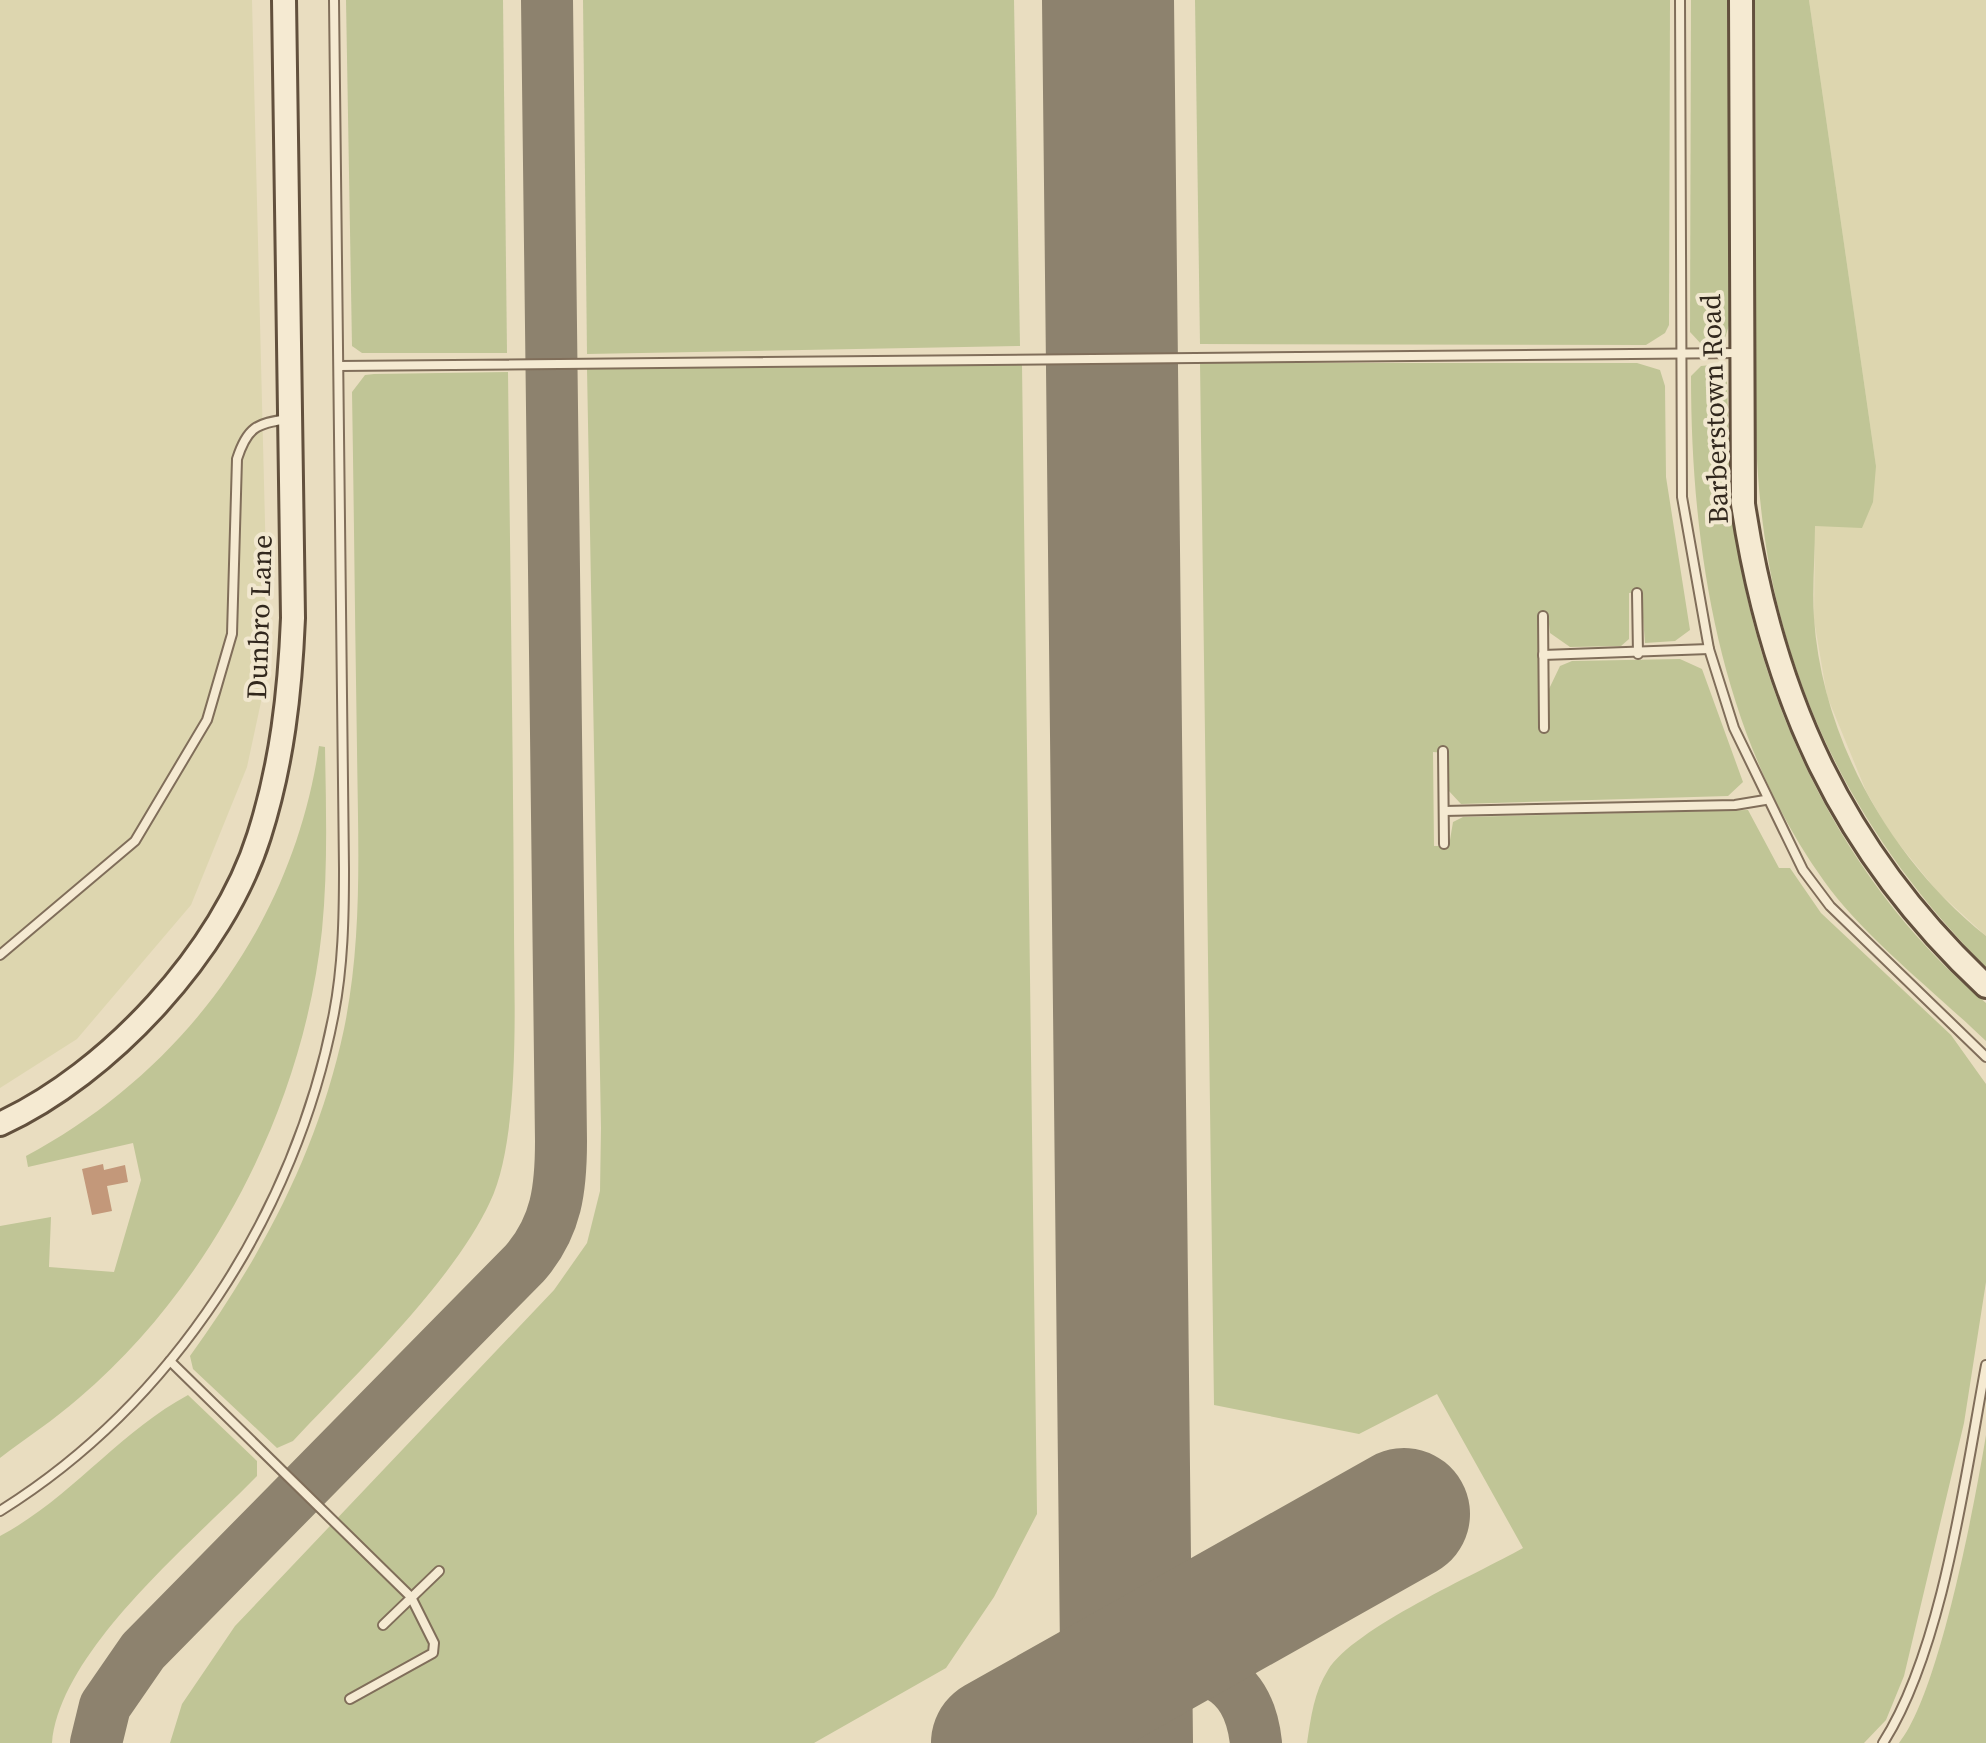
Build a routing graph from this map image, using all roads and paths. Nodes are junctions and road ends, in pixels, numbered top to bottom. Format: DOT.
graph roads {
  1 [pos="284,0"];
  2 [pos="334,0"];
  3 [pos="1680,0"];
  4 [pos="1741,0"];
  5 [pos="1741,353"];
  6 [pos="1679,354"];
  7 [pos="339,366"];
  8 [pos="292,418"];
  9 [pos="1637,593"];
  10 [pos="1543,616"];
  11 [pos="1709,649"];
  12 [pos="1638,654"];
  13 [pos="1544,655"];
  14 [pos="1544,728"];
  15 [pos="1442,750"];
  16 [pos="1765,800"];
  17 [pos="1444,811"];
  18 [pos="1444,844"];
  19 [pos="0,955"];
  20 [pos="1986,986"];
  21 [pos="1986,1057"];
  22 [pos="0,1124"];
  23 [pos="170,1361"];
  24 [pos="1986,1365"];
  25 [pos="0,1511"];
  26 [pos="439,1571"];
  27 [pos="411,1598"];
  28 [pos="383,1625"];
  29 [pos="350,1699"];
  30 [pos="1883,1743"];
  1 -- 8 [label="main road, Dunbro Lane"];
  2 -- 7 [label="lane"];
  3 -- 6 [label="lane"];
  4 -- 5 [label="main road, Barberstown Road"];
  5 -- 6 [label="lane"];
  5 -- 20 [label="main road, Barberstown Road"];
  6 -- 7 [label="lane"];
  6 -- 11 [label="lane"];
  7 -- 23 [label="lane"];
  8 -- 19 [label="lane"];
  8 -- 22 [label="main road, Dunbro Lane"];
  9 -- 12 [label="lane"];
  10 -- 13 [label="lane"];
  11 -- 12 [label="lane"];
  11 -- 16 [label="lane"];
  12 -- 13 [label="lane"];
  13 -- 14 [label="lane"];
  15 -- 17 [label="lane"];
  16 -- 17 [label="lane"];
  16 -- 21 [label="lane"];
  17 -- 18 [label="lane"];
  23 -- 25 [label="lane"];
  23 -- 27 [label="lane"];
  24 -- 30 [label="lane"];
  26 -- 27 [label="lane"];
  27 -- 28 [label="lane"];
  27 -- 29 [label="lane"];
}
